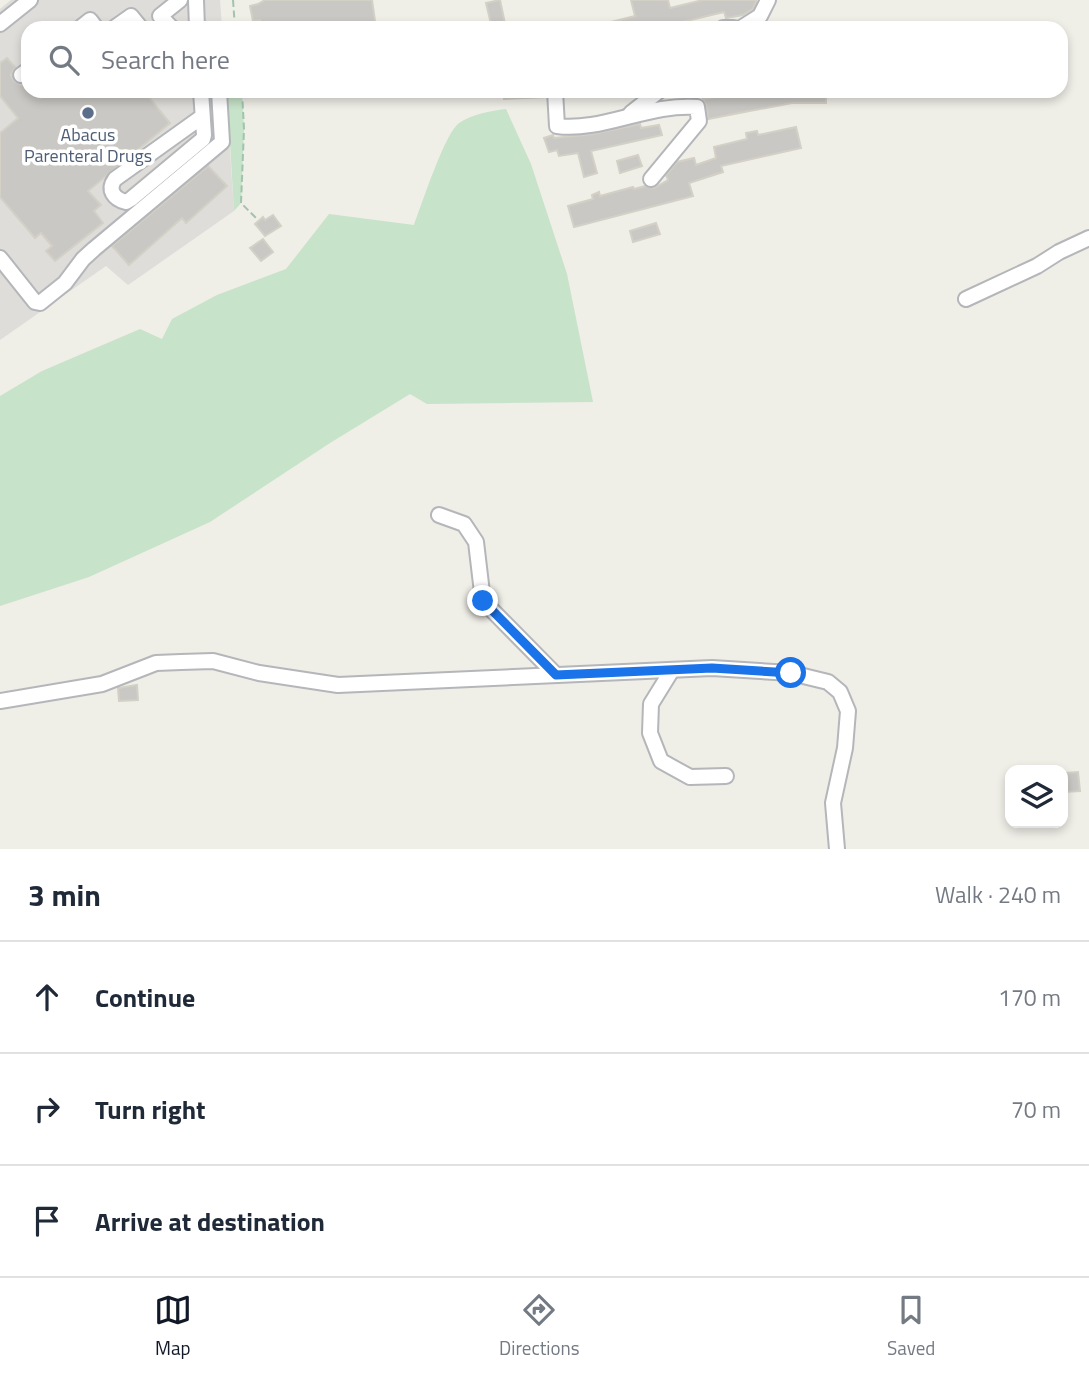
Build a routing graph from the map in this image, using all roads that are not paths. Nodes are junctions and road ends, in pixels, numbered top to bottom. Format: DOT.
graph roads {
  1 [pos="30,0"];
  2 [pos="180,0"];
  3 [pos="768,0"];
  4 [pos="165,21"];
  5 [pos="752,21"];
  6 [pos="0,24"];
  7 [pos="202,98"];
  8 [pos="219,98"];
  9 [pos="554,98"];
  10 [pos="650,98"];
  11 [pos="203,116"];
  12 [pos="628,116"];
  13 [pos="651,179"];
  14 [pos="1089,238"];
  15 [pos="0,258"];
  16 [pos="966,299"];
  17 [pos="439,515"];
  18 [pos="673,670"];
  19 [pos="556,675"];
  20 [pos="0,701"];
  21 [pos="726,776"];
  22 [pos="837,849"];
  1 -- 6 [label="street"];
  2 -- 4 [label="street"];
  3 -- 5 [label="street"];
  7 -- 11 [label="street"];
  8 -- 15 [label="street"];
  9 -- 12 [label="street"];
  10 -- 12 [label="street"];
  11 -- 11 [label="street"];
  12 -- 13 [label="street"];
  14 -- 16 [label="street"];
  17 -- 19 [label="street"];
  18 -- 19 [label="street"];
  18 -- 21 [label="street"];
  18 -- 22 [label="street"];
  19 -- 20 [label="street"];
}
